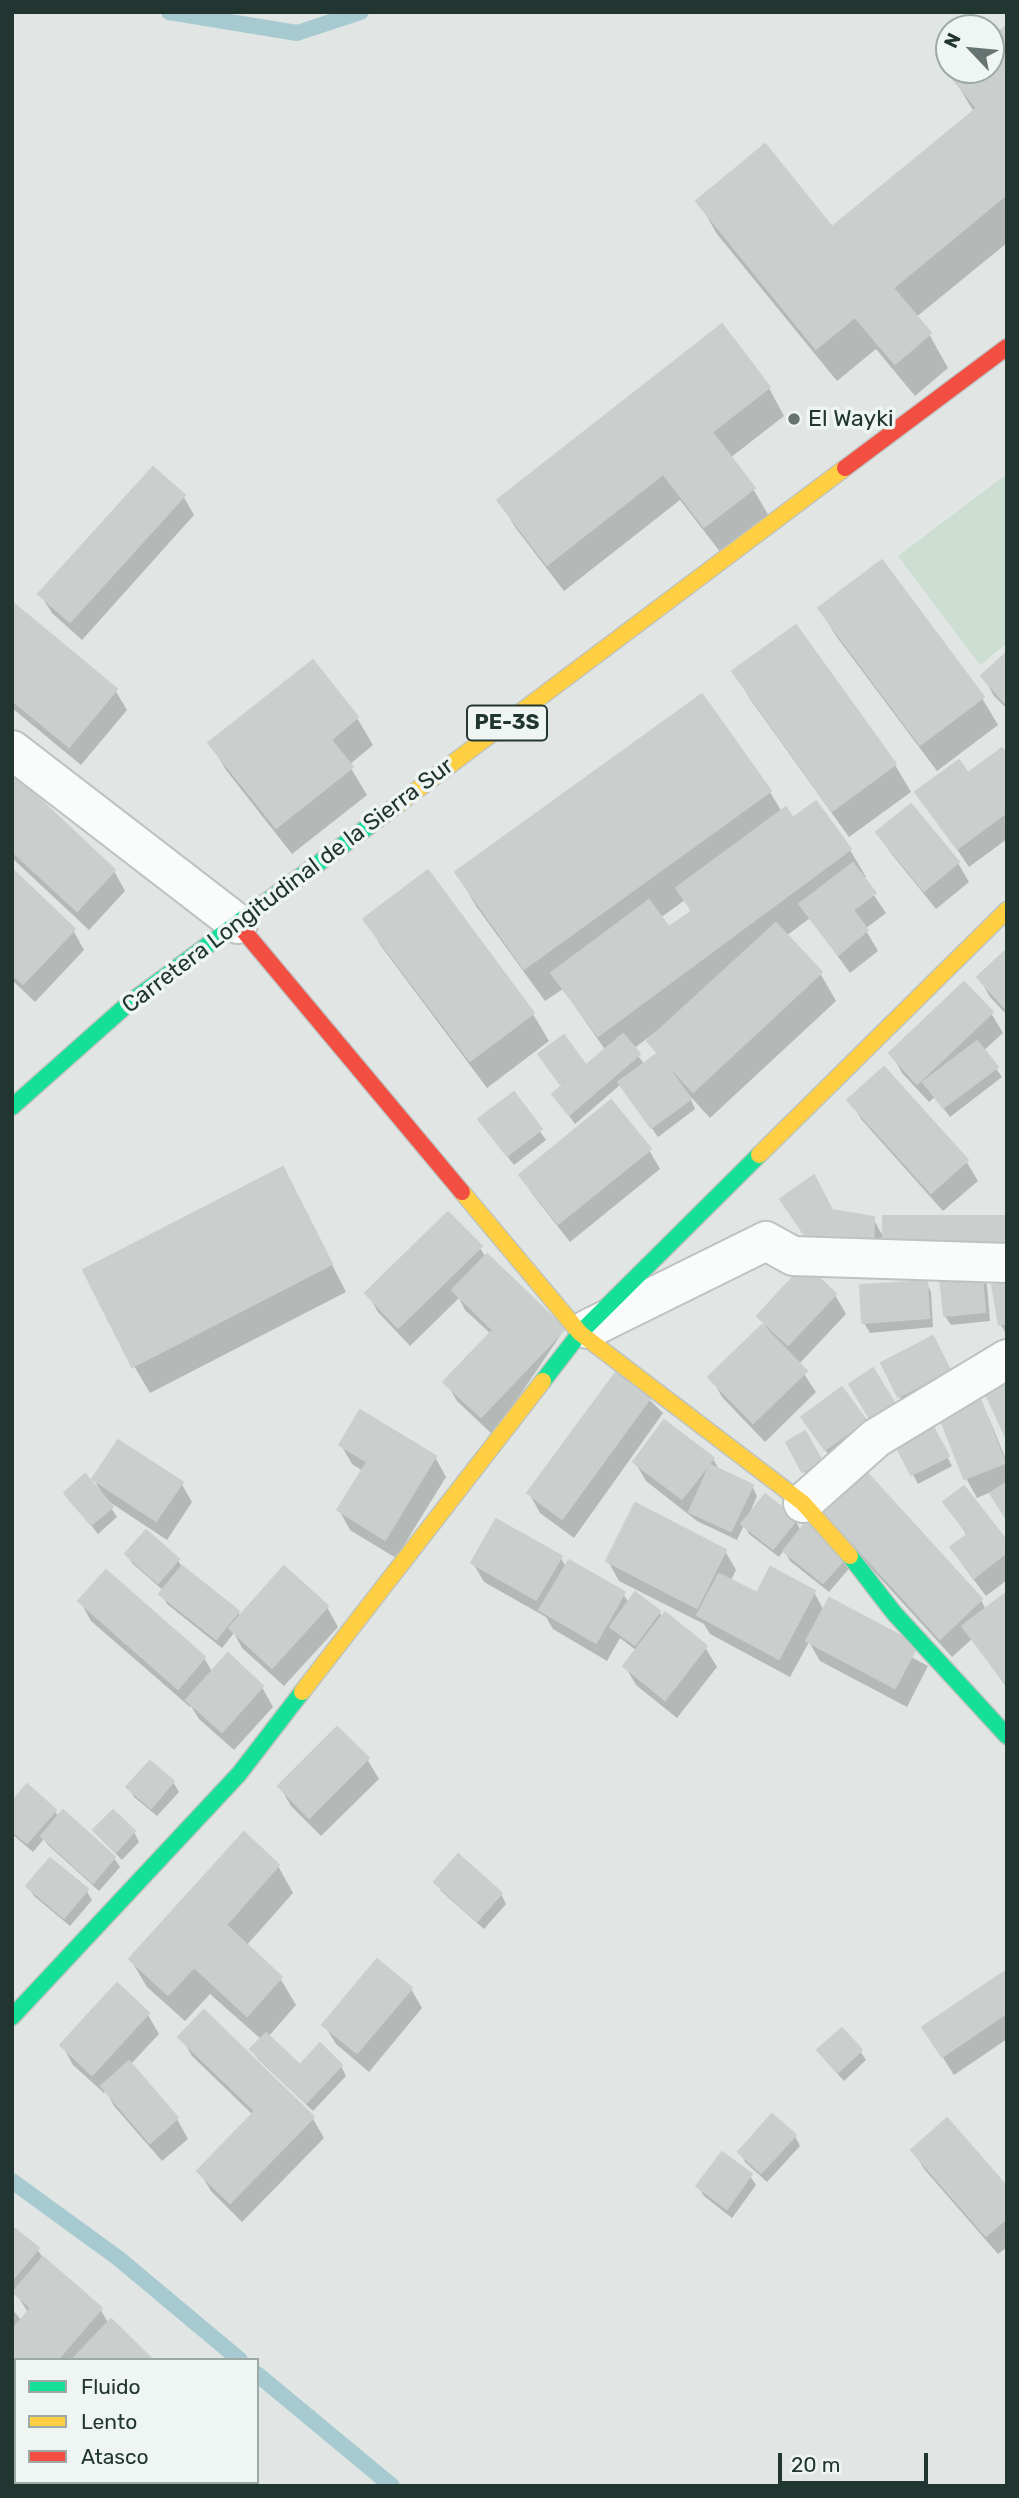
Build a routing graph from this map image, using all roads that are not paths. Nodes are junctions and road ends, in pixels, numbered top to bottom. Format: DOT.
graph roads {
  1 [pos="1007,346"];
  2 [pos="12,750"];
  3 [pos="1007,910"];
  4 [pos="238,924"];
  5 [pos="12,1107"];
  6 [pos="1007,1263"];
  7 [pos="580,1333"];
  8 [pos="1007,1360"];
  9 [pos="803,1503"];
  10 [pos="1007,1736"];
  11 [pos="12,2017"];
  1 -- 4 [label="main road, Carretera Longitudinal de la Sierra Sur / PE-3S"];
  2 -- 4 [label="street"];
  3 -- 7 [label="main road"];
  4 -- 5 [label="main road, Carretera Longitudinal de la Sierra Sur / PE-3S"];
  4 -- 7 [label="main road"];
  6 -- 7 [label="street"];
  7 -- 9 [label="main road"];
  7 -- 11 [label="main road"];
  8 -- 9 [label="street"];
  9 -- 10 [label="main road"];
}
